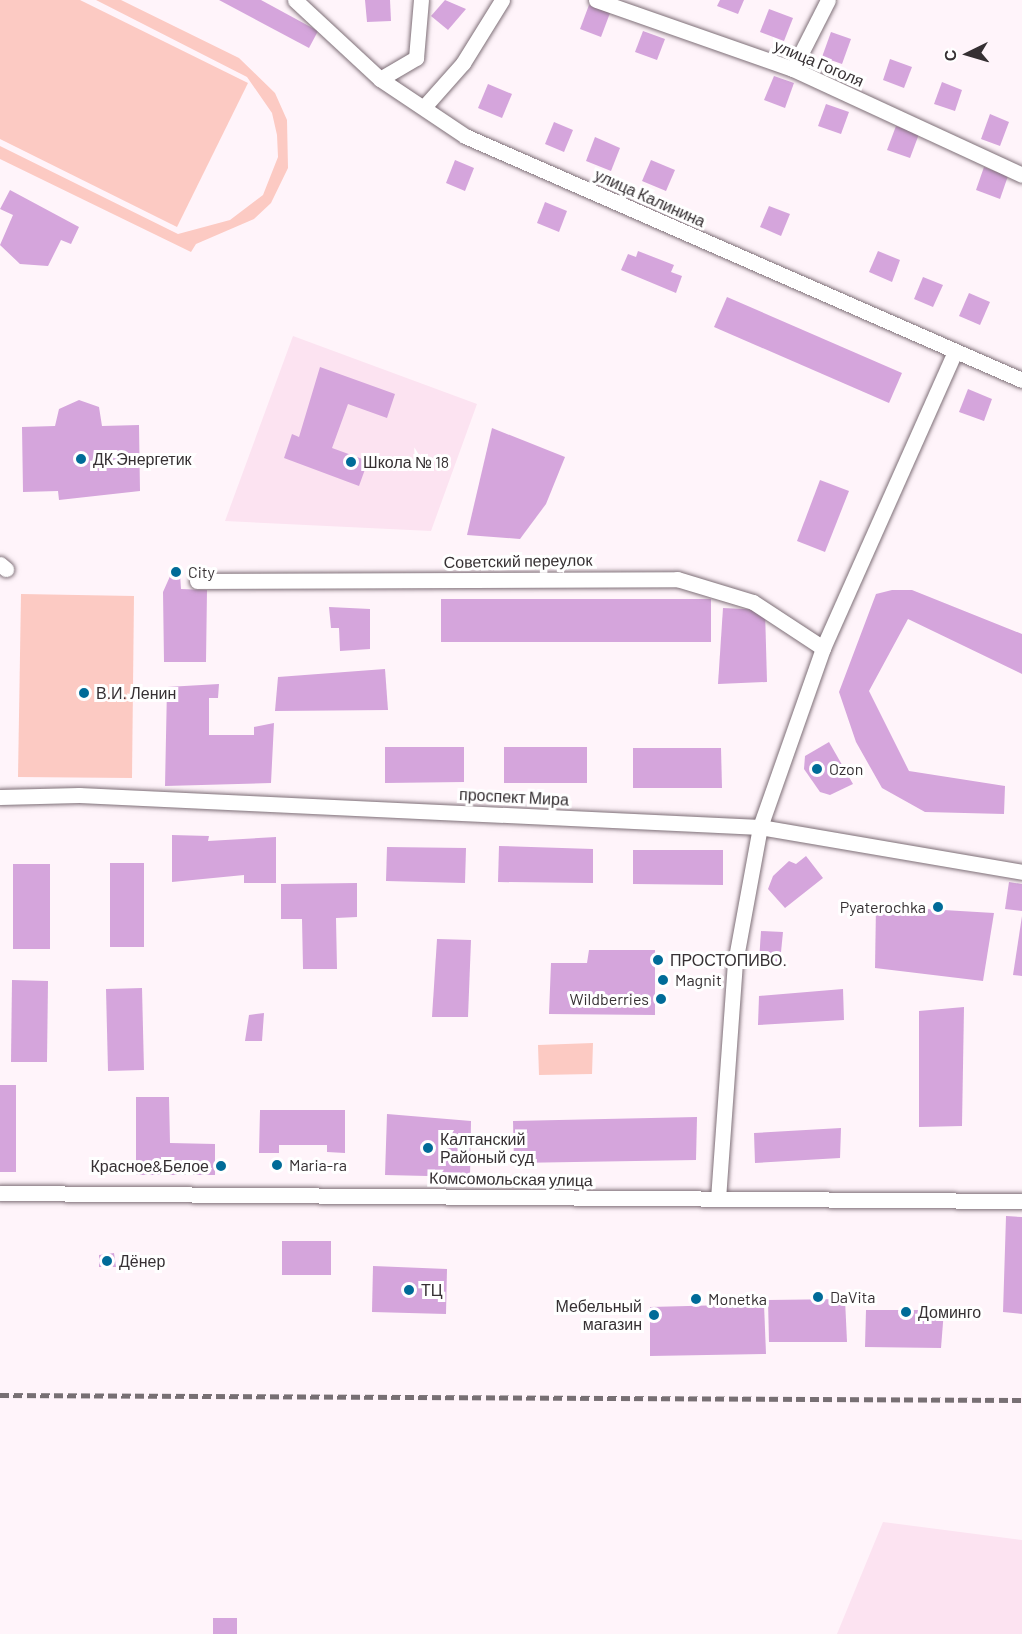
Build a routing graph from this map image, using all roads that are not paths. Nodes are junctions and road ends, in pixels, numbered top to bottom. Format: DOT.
graph roads {
  1 [pos="295,0"];
  2 [pos="421,0"];
  3 [pos="502,0"];
  4 [pos="596,0"];
  5 [pos="828,0"];
  6 [pos="793,69"];
  7 [pos="380,80"];
  8 [pos="424,107"];
  9 [pos="1022,174"];
  10 [pos="955,352"];
  11 [pos="1022,380"];
  12 [pos="197,581"];
  13 [pos="823,648"];
  14 [pos="0,797"];
  15 [pos="760,827"];
  16 [pos="1022,872"];
  17 [pos="0,1193"];
  18 [pos="718,1199"];
  19 [pos="1022,1201"];
  1 -- 7 [label="street, улица Калинина"];
  2 -- 7 [label="street"];
  3 -- 8 [label="street"];
  4 -- 6 [label="street, улица Гоголя"];
  5 -- 6 [label="street"];
  6 -- 9 [label="street, улица Гоголя"];
  7 -- 8 [label="street, улица Калинина"];
  8 -- 10 [label="street, улица Калинина"];
  10 -- 11 [label="street, улица Калинина"];
  10 -- 13 [label="street"];
  12 -- 13 [label="street, Советский переулок"];
  13 -- 15 [label="street"];
  14 -- 15 [label="street, проспект Мира"];
  15 -- 16 [label="street, проспект Мира"];
  15 -- 18 [label="street"];
  17 -- 18 [label="street, Комсомольская улица"];
  18 -- 19 [label="street, Комсомольская улица"];
}
